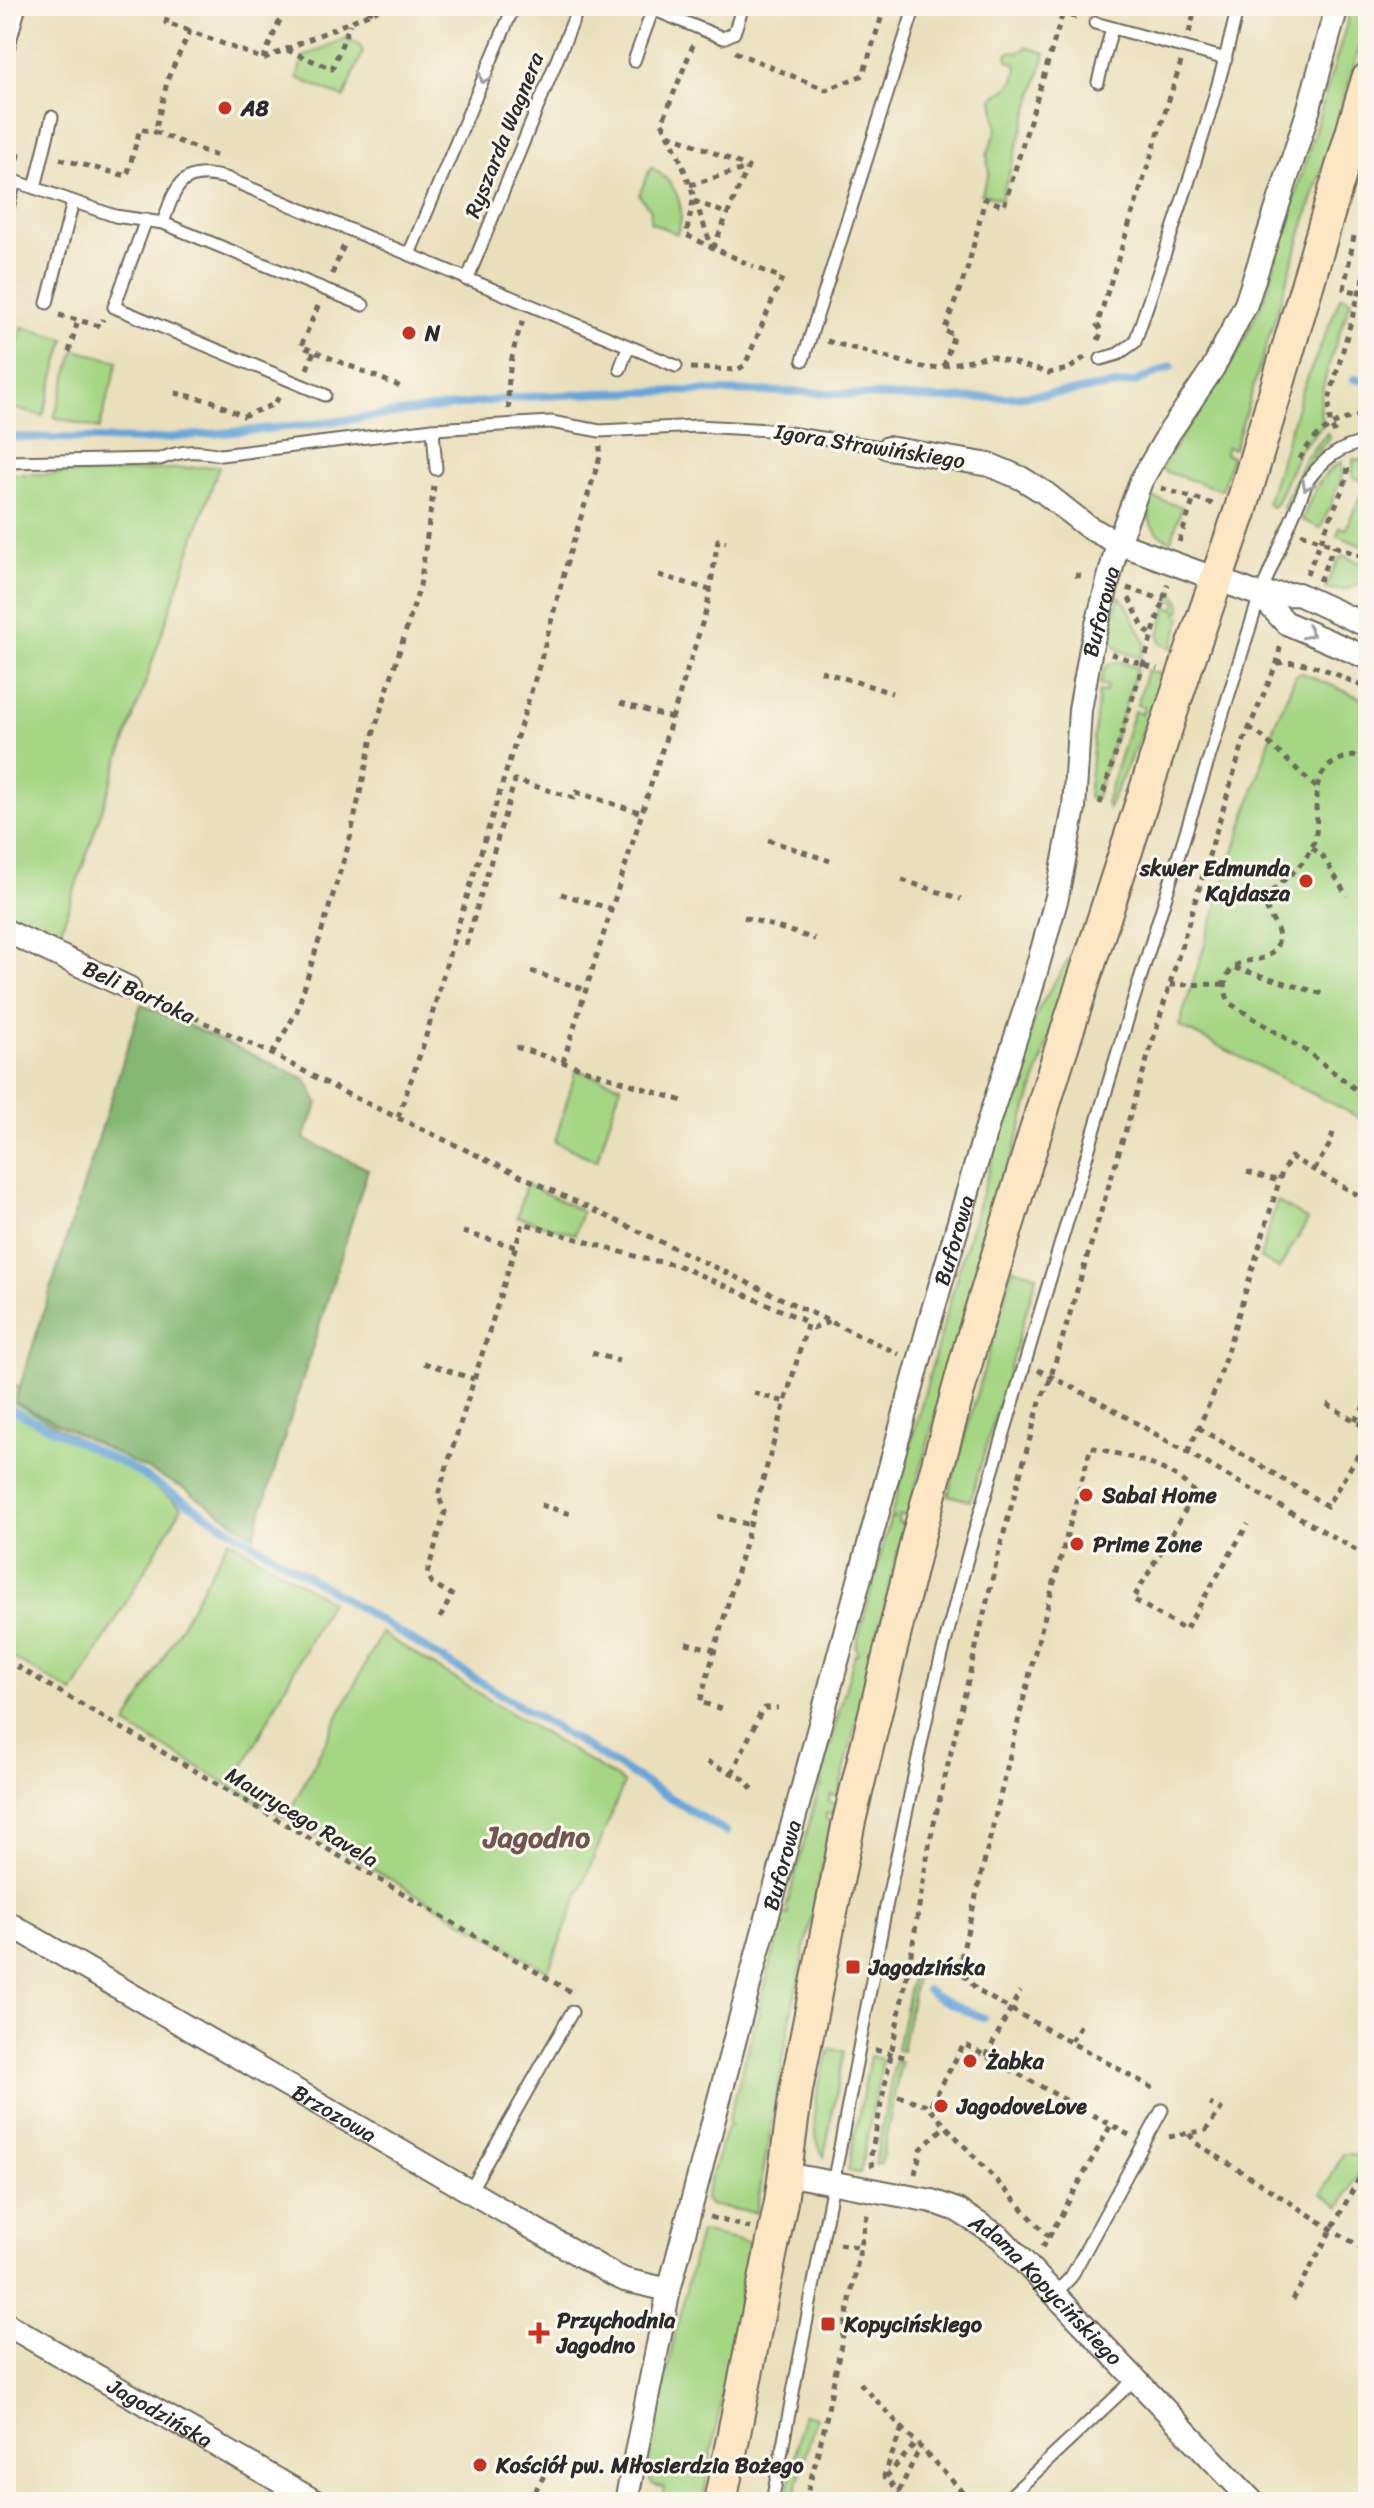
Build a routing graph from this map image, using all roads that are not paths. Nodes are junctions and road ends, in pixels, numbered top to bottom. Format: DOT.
graph roads {
  1 [pos="20,6"];
  2 [pos="514,6"];
  3 [pos="579,6"];
  4 [pos="743,6"];
  5 [pos="915,6"];
  6 [pos="1238,6"];
  7 [pos="1337,6"];
  8 [pos="649,8"];
  9 [pos="1095,23"];
  10 [pos="1112,28"];
  11 [pos="6,56"];
  12 [pos="1226,59"];
  13 [pos="634,61"];
  14 [pos="1368,79"];
  15 [pos="1098,82"];
  16 [pos="52,117"];
  17 [pos="11,179"];
  18 [pos="35,188"];
  19 [pos="73,202"];
  20 [pos="6,215"];
  21 [pos="146,220"];
  22 [pos="163,223"];
  23 [pos="409,254"];
  24 [pos="467,280"];
  25 [pos="47,303"];
  26 [pos="363,305"];
  27 [pos="628,347"];
  28 [pos="1101,359"];
  29 [pos="803,360"];
  30 [pos="681,365"];
  31 [pos="620,369"];
  32 [pos="325,395"];
  33 [pos="433,429"];
  34 [pos="1367,442"];
  35 [pos="888,448"];
  36 [pos="6,462"];
  37 [pos="436,469"];
  38 [pos="1118,543"];
  39 [pos="1217,578"];
  40 [pos="1260,595"];
  41 [pos="1368,626"];
  42 [pos="1368,658"];
  43 [pos="6,931"];
  44 [pos="129,988"];
  45 [pos="6,1922"];
  46 [pos="572,2012"];
  47 [pos="1162,2110"];
  48 [pos="785,2174"];
  49 [pos="833,2182"];
  50 [pos="470,2191"];
  51 [pos="669,2290"];
  52 [pos="1055,2294"];
  53 [pos="6,2324"];
  54 [pos="1135,2379"];
  55 [pos="316,2502"];
  56 [pos="626,2502"];
  57 [pos="720,2502"];
  58 [pos="772,2502"];
  59 [pos="1004,2502"];
  60 [pos="1253,2502"];
  1 -- 11 [label="lane"];
  2 -- 23 [label="lane, one-way"];
  3 -- 24 [label="lane, Ryszarda Wagnera"];
  4 -- 8 [label="lane"];
  5 -- 29 [label="lane"];
  6 -- 12 [label="lane"];
  7 -- 38 [label="street, Buforowa"];
  8 -- 13 [label="lane"];
  9 -- 10 [label="lane"];
  10 -- 12 [label="lane"];
  10 -- 15 [label="lane"];
  12 -- 28 [label="lane"];
  14 -- 39 [label="main road"];
  16 -- 18 [label="lane"];
  17 -- 18 [label="lane"];
  17 -- 20 [label="lane"];
  18 -- 19 [label="lane"];
  19 -- 21 [label="lane"];
  19 -- 25 [label="lane"];
  21 -- 22 [label="lane"];
  21 -- 32 [label="lane"];
  22 -- 23 [label="lane"];
  22 -- 26 [label="lane"];
  23 -- 24 [label="lane"];
  24 -- 27 [label="lane"];
  27 -- 30 [label="lane"];
  27 -- 31 [label="lane"];
  33 -- 35 [label="lane, Igora Strawińskiego"];
  33 -- 36 [label="lane, Igora Strawińskiego"];
  33 -- 37 [label="lane"];
  34 -- 40 [label="lane, one-way"];
  35 -- 38 [label="street, Igora Strawińskiego"];
  38 -- 39 [label="street, Igora Strawińskiego"];
  38 -- 51 [label="street, Buforowa"];
  39 -- 40 [label="street, Igora Strawińskiego"];
  39 -- 48 [label="main road"];
  40 -- 41 [label="street"];
  40 -- 42 [label="street, one-way"];
  40 -- 49 [label="lane"];
  43 -- 44 [label="street, Beli Bartoka"];
  45 -- 50 [label="street, Brzozowa"];
  46 -- 50 [label="lane"];
  47 -- 52 [label="lane"];
  48 -- 49 [label="street, Adama Kopycińskiego"];
  48 -- 57 [label="main road"];
  49 -- 52 [label="street, Adama Kopycińskiego"];
  49 -- 58 [label="lane"];
  50 -- 51 [label="street, Brzozowa"];
  51 -- 56 [label="street, Buforowa"];
  52 -- 54 [label="street, Adama Kopycińskiego"];
  53 -- 55 [label="street, Jagodzińska"];
  54 -- 59 [label="lane"];
  54 -- 60 [label="street, Adama Kopycińskiego"];
}
